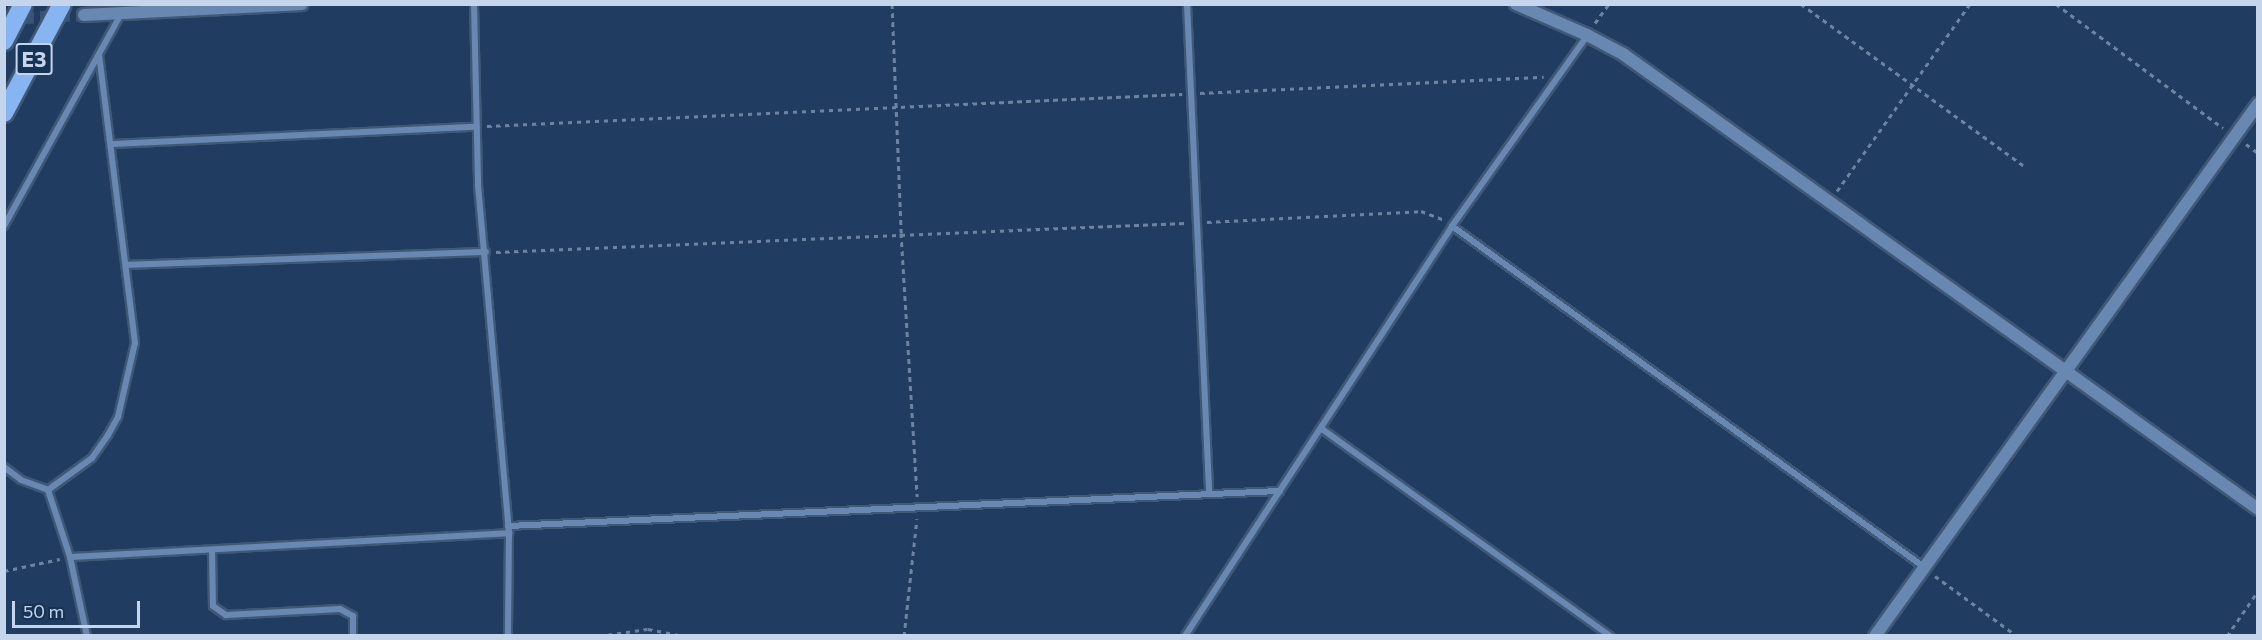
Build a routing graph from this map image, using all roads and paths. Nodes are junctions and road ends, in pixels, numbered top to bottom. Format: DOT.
graph roads {
  1 [pos="23,4"];
  2 [pos="62,4"];
  3 [pos="302,4"];
  4 [pos="474,4"];
  5 [pos="892,4"];
  6 [pos="1187,4"];
  7 [pos="1516,4"];
  8 [pos="1609,4"];
  9 [pos="1801,4"];
  10 [pos="1970,4"];
  11 [pos="2056,4"];
  12 [pos="124,8"];
  13 [pos="84,15"];
  14 [pos="1587,35"];
  15 [pos="4,41"];
  16 [pos="99,55"];
  17 [pos="1558,76"];
  18 [pos="2258,104"];
  19 [pos="4,112"];
  20 [pos="477,127"];
  21 [pos="2234,136"];
  22 [pos="111,144"];
  23 [pos="2025,167"];
  24 [pos="1830,201"];
  25 [pos="1197,222"];
  26 [pos="4,226"];
  27 [pos="1452,226"];
  28 [pos="901,233"];
  29 [pos="486,252"];
  30 [pos="127,265"];
  31 [pos="2065,372"];
  32 [pos="1322,429"];
  33 [pos="4,467"];
  34 [pos="48,490"];
  35 [pos="1280,491"];
  36 [pos="1209,494"];
  37 [pos="918,508"];
  38 [pos="2258,509"];
  39 [pos="508,529"];
  40 [pos="212,550"];
  41 [pos="70,557"];
  42 [pos="1924,567"];
  43 [pos="4,571"];
  44 [pos="2258,591"];
  45 [pos="87,636"];
  46 [pos="353,636"];
  47 [pos="508,636"];
  48 [pos="598,636"];
  49 [pos="685,636"];
  50 [pos="904,636"];
  51 [pos="1185,636"];
  52 [pos="1610,636"];
  53 [pos="1875,636"];
  54 [pos="2017,636"];
  55 [pos="2227,636"];
  1 -- 15 [label="highway, E3"];
  2 -- 19 [label="highway, E3"];
  3 -- 12 [label="street"];
  4 -- 20 [label="street"];
  5 -- 28 [label="path"];
  6 -- 25 [label="street"];
  7 -- 14 [label="street"];
  8 -- 14 [label="path"];
  9 -- 23 [label="path"];
  10 -- 24 [label="path"];
  11 -- 21 [label="path"];
  12 -- 13 [label="street"];
  12 -- 16 [label="street"];
  14 -- 17 [label="street"];
  14 -- 24 [label="street"];
  16 -- 22 [label="street"];
  16 -- 26 [label="street"];
  17 -- 20 [label="path"];
  17 -- 27 [label="street"];
  18 -- 21 [label="street"];
  20 -- 22 [label="street"];
  20 -- 29 [label="street"];
  21 -- 31 [label="street"];
  22 -- 30 [label="street"];
  24 -- 31 [label="street"];
  25 -- 27 [label="path"];
  25 -- 28 [label="path"];
  25 -- 36 [label="street"];
  27 -- 32 [label="street"];
  27 -- 42 [label="street"];
  28 -- 29 [label="path"];
  28 -- 37 [label="path"];
  29 -- 30 [label="street"];
  29 -- 39 [label="street"];
  30 -- 34 [label="street"];
  31 -- 38 [label="street"];
  31 -- 42 [label="street"];
  32 -- 35 [label="street"];
  32 -- 52 [label="street"];
  33 -- 34 [label="street"];
  34 -- 41 [label="street"];
  35 -- 36 [label="street"];
  35 -- 51 [label="street"];
  36 -- 37 [label="street"];
  37 -- 39 [label="street"];
  37 -- 50 [label="path"];
  39 -- 40 [label="street"];
  39 -- 47 [label="street"];
  40 -- 41 [label="street"];
  40 -- 46 [label="street"];
  41 -- 43 [label="path"];
  41 -- 45 [label="street"];
  42 -- 53 [label="street"];
  42 -- 54 [label="path"];
  44 -- 55 [label="path"];
  48 -- 49 [label="path"];
}
